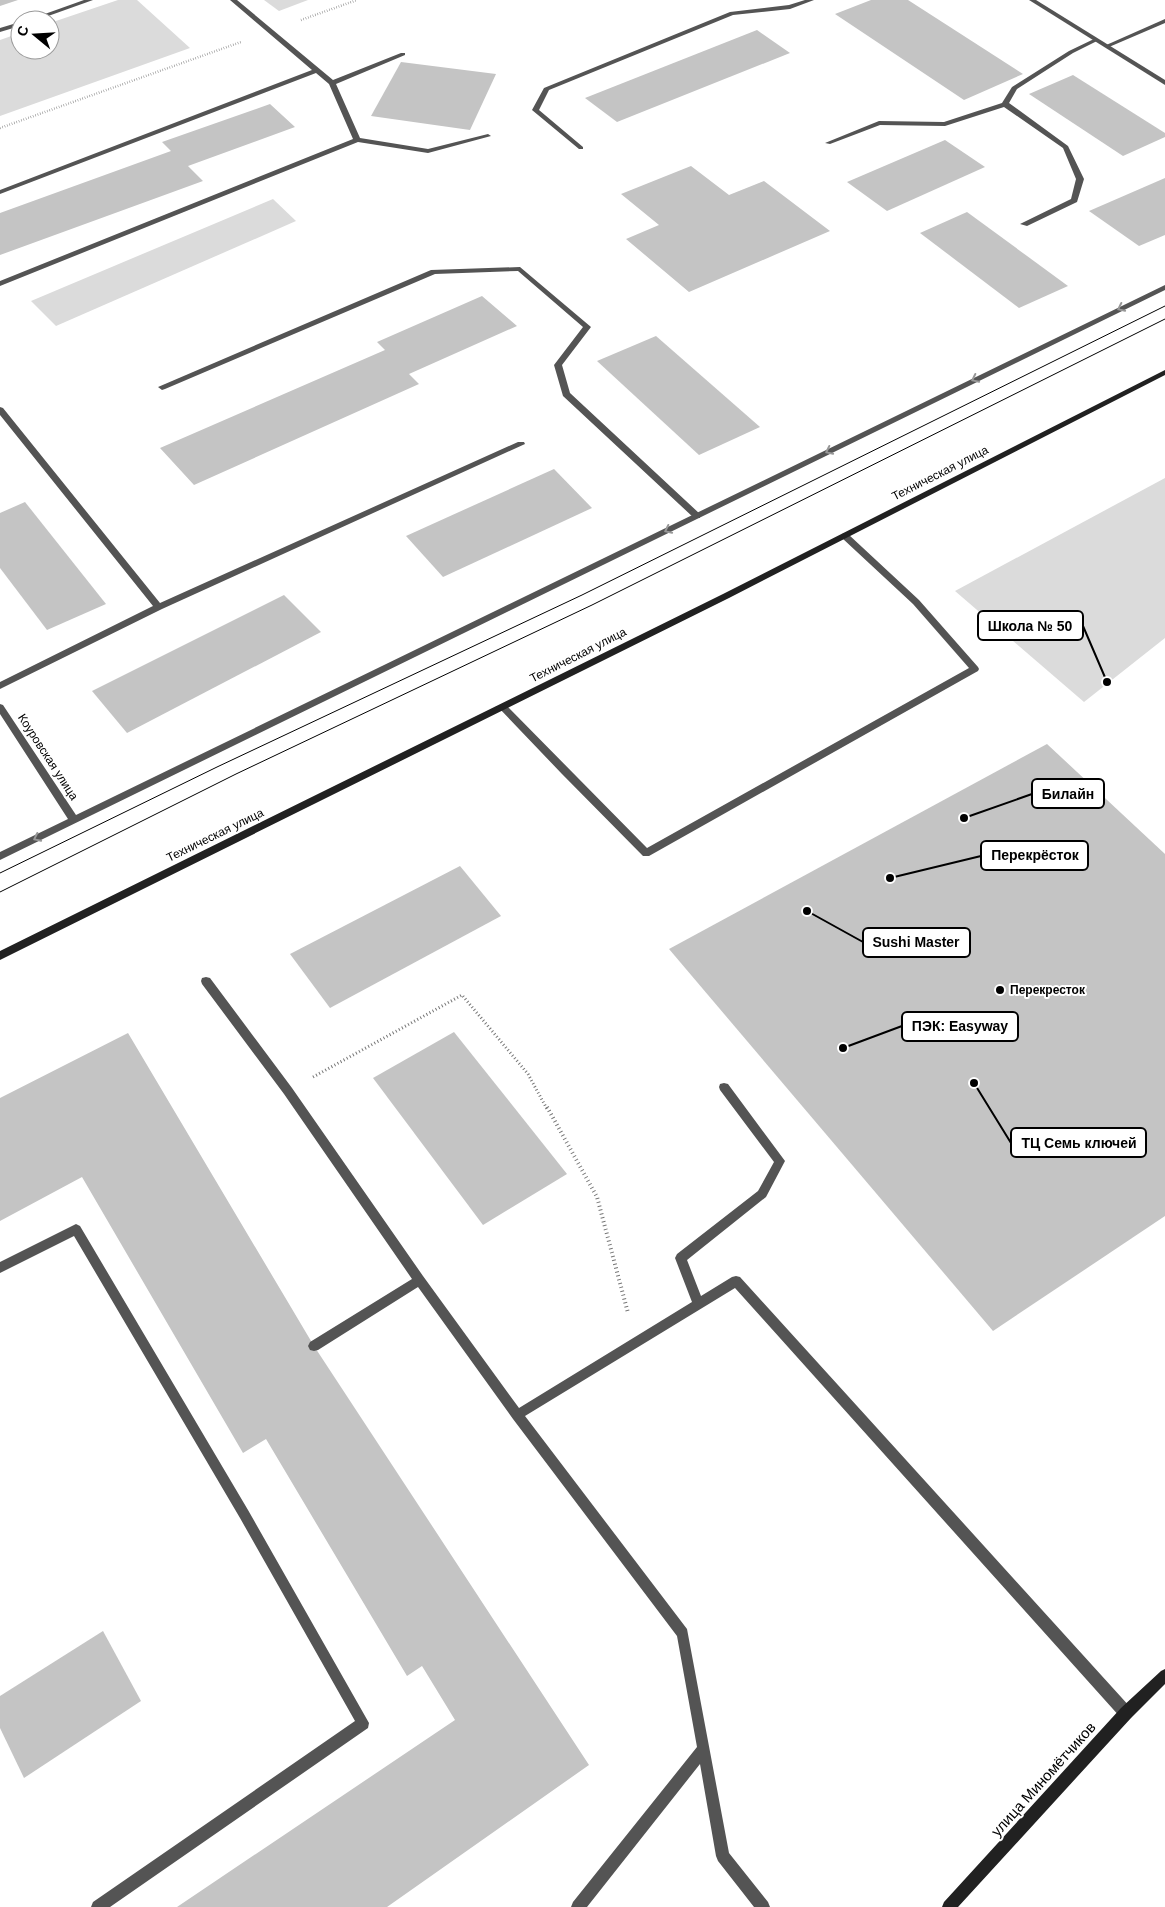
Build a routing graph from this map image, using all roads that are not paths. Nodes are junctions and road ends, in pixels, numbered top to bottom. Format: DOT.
graph roads {
  1 [pos="90,0"];
  2 [pos="233,0"];
  3 [pos="811,0"];
  4 [pos="1032,0"];
  5 [pos="60,10"];
  6 [pos="1165,21"];
  7 [pos="1096,40"];
  8 [pos="1106,46"];
  9 [pos="403,54"];
  10 [pos="316,71"];
  11 [pos="332,83"];
  12 [pos="1165,83"];
  13 [pos="1004,104"];
  14 [pos="488,136"];
  15 [pos="358,140"];
  16 [pos="828,144"];
  17 [pos="581,148"];
  18 [pos="0,192"];
  19 [pos="1024,224"];
  20 [pos="0,284"];
  21 [pos="1165,287"];
  22 [pos="1165,372"];
  23 [pos="162,387"];
  24 [pos="0,410"];
  25 [pos="521,444"];
  26 [pos="697,516"];
  27 [pos="845,536"];
  28 [pos="158,607"];
  29 [pos="0,686"];
  30 [pos="0,707"];
  31 [pos="503,707"];
  32 [pos="74,820"];
  33 [pos="0,856"];
  34 [pos="0,956"];
  35 [pos="206,981"];
  36 [pos="724,1087"];
  37 [pos="0,1268"];
  38 [pos="418,1280"];
  39 [pos="698,1304"];
  40 [pos="314,1346"];
  41 [pos="517,1415"];
  42 [pos="1165,1675"];
  43 [pos="1126,1713"];
  44 [pos="704,1749"];
  45 [pos="98,1907"];
  46 [pos="578,1907"];
  47 [pos="763,1907"];
  48 [pos="948,1907"];
  1 -- 5 [label="street"];
  2 -- 10 [label="street"];
  3 -- 17 [label="street"];
  4 -- 7 [label="street"];
  6 -- 8 [label="street"];
  7 -- 8 [label="street"];
  7 -- 13 [label="street"];
  8 -- 12 [label="street"];
  9 -- 11 [label="street"];
  10 -- 11 [label="street"];
  10 -- 18 [label="street"];
  11 -- 15 [label="street"];
  13 -- 16 [label="street"];
  13 -- 19 [label="street"];
  14 -- 15 [label="street"];
  15 -- 20 [label="street"];
  21 -- 26 [label="street, one-way"];
  22 -- 27 [label="main road, Техническая улица"];
  23 -- 26 [label="street"];
  24 -- 28 [label="street"];
  25 -- 28 [label="street"];
  26 -- 32 [label="street, one-way"];
  27 -- 31 [label="main road, Техническая улица"];
  27 -- 31 [label="street"];
  28 -- 29 [label="street"];
  30 -- 32 [label="street, Коуровская улица"];
  31 -- 34 [label="main road, Техническая улица"];
  32 -- 33 [label="street, one-way"];
  35 -- 38 [label="street"];
  36 -- 39 [label="street"];
  37 -- 45 [label="street"];
  38 -- 40 [label="street"];
  38 -- 41 [label="street"];
  39 -- 41 [label="street"];
  39 -- 43 [label="street"];
  41 -- 44 [label="street"];
  42 -- 43 [label="main road, улица Миномётчиков"];
  43 -- 48 [label="main road, улица Миномётчиков"];
  44 -- 46 [label="street"];
  44 -- 47 [label="street"];
}
